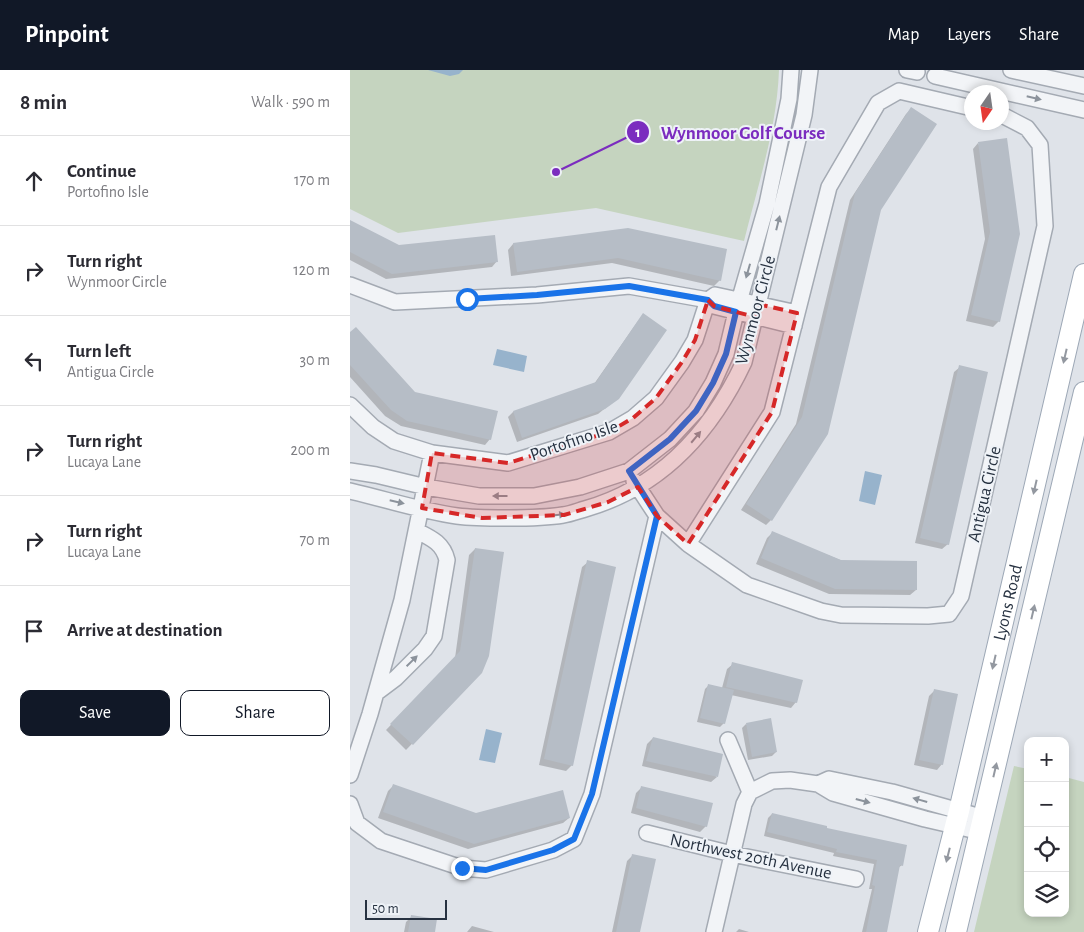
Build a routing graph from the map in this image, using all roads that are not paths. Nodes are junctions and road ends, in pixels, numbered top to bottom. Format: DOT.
graph roads {
  1 [pos="791,70"];
  2 [pos="810,70"];
  3 [pos="1011,70"];
  4 [pos="935,76"];
  5 [pos="1084,86"];
  6 [pos="964,106"];
  7 [pos="1084,110"];
  8 [pos="1009,118"];
  9 [pos="1084,274"];
  10 [pos="350,285"];
  11 [pos="708,300"];
  12 [pos="738,306"];
  13 [pos="756,310"];
  14 [pos="795,319"];
  15 [pos="1084,392"];
  16 [pos="350,404"];
  17 [pos="432,453"];
  18 [pos="350,471"];
  19 [pos="624,472"];
  20 [pos="426,487"];
  21 [pos="634,490"];
  22 [pos="350,491"];
  23 [pos="422,508"];
  24 [pos="657,516"];
  25 [pos="417,531"];
  26 [pos="688,544"];
  27 [pos="376,693"];
  28 [pos="728,740"];
  29 [pos="350,775"];
  30 [pos="750,792"];
  31 [pos="350,804"];
  32 [pos="957,819"];
  33 [pos="982,825"];
  34 [pos="646,833"];
  35 [pos="732,854"];
  36 [pos="856,879"];
  37 [pos="714,932"];
  38 [pos="928,932"];
  39 [pos="956,932"];
  1 -- 12 [label="street, Wynmoor Circle, one-way"];
  13 -- 2 [label="street, Wynmoor Circle, one-way"];
  3 -- 5 [label="street"];
  4 -- 7 [label="street, one-way"];
  6 -- 14 [label="street"];
  8 -- 26 [label="street, Antigua Circle"];
  9 -- 32 [label="main road, Lyons Road, one-way"];
  10 -- 11 [label="street"];
  11 -- 12 [label="street"];
  11 -- 17 [label="street, Portofino Isle"];
  12 -- 13 [label="street"];
  12 -- 19 [label="street, Wynmoor Circle"];
  13 -- 14 [label="street"];
  21 -- 13 [label="street, Wynmoor Circle, one-way"];
  14 -- 26 [label="street"];
  33 -- 15 [label="main road, Lyons Road, one-way"];
  16 -- 17 [label="street, Portofino Isle"];
  17 -- 20 [label="street"];
  18 -- 20 [label="street, Wynmoor Circle"];
  19 -- 20 [label="street, Wynmoor Circle, one-way"];
  19 -- 21 [label="street, Antigua Circle"];
  20 -- 23 [label="street"];
  23 -- 21 [label="street, Wynmoor Circle, one-way"];
  21 -- 24 [label="street, Antigua Circle"];
  22 -- 23 [label="street, Wynmoor Circle, one-way"];
  23 -- 25 [label="street"];
  24 -- 26 [label="street, Antigua Circle"];
  24 -- 31 [label="street"];
  25 -- 27 [label="street"];
  27 -- 25 [label="street, one-way"];
  27 -- 29 [label="street"];
  28 -- 30 [label="street"];
  30 -- 32 [label="street"];
  30 -- 35 [label="street"];
  32 -- 33 [label="street"];
  32 -- 38 [label="main road, Lyons Road, one-way"];
  33 -- 39 [label="main road, Lyons Road"];
  34 -- 35 [label="street, Northwest 20th Avenue"];
  35 -- 36 [label="street, Northwest 20th Avenue"];
  35 -- 37 [label="street"];
}
